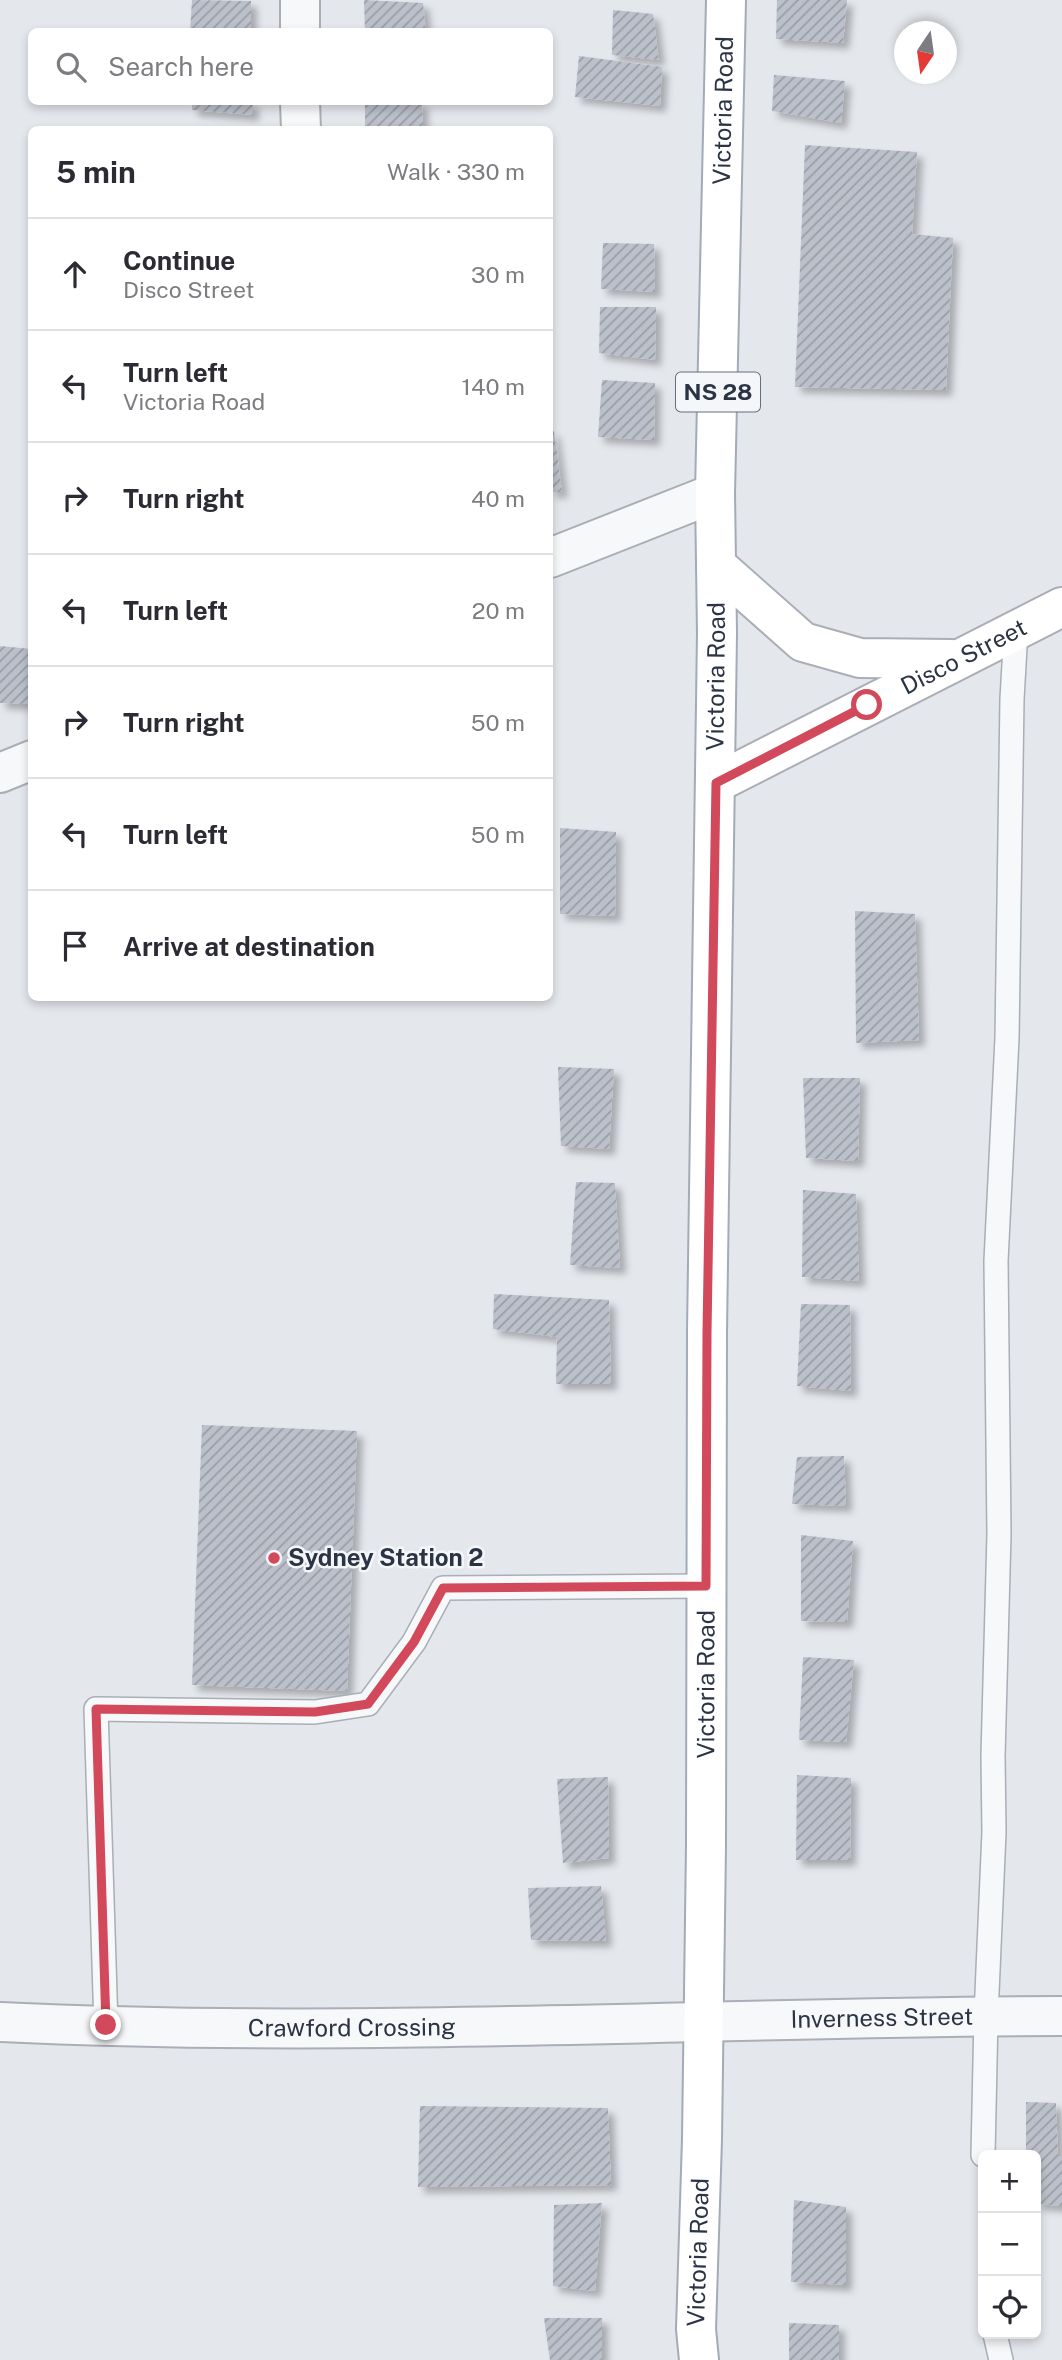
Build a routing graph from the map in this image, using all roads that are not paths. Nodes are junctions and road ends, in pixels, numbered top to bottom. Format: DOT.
graph roads {
  1 [pos="300,0"];
  2 [pos="726,0"];
  3 [pos="300,28"];
  4 [pos="300,105"];
  5 [pos="301,126"];
  6 [pos="715,493"];
  7 [pos="553,557"];
  8 [pos="716,565"];
  9 [pos="1062,607"];
  10 [pos="1016,630"];
  11 [pos="957,659"];
  12 [pos="28,762"];
  13 [pos="0,773"];
  14 [pos="716,783"];
  15 [pos="706,1586"];
  16 [pos="986,2016"];
  17 [pos="1062,2016"];
  18 [pos="0,2022"];
  19 [pos="703,2022"];
  20 [pos="106,2025"];
  21 [pos="984,2150"];
  22 [pos="996,2339"];
  23 [pos="699,2360"];
  24 [pos="1001,2360"];
  1 -- 3 [label="street"];
  2 -- 6 [label="main road, Victoria Road / NS 28"];
  4 -- 5 [label="street"];
  6 -- 7 [label="street"];
  6 -- 8 [label="main road, Victoria Road / NS 28"];
  8 -- 11 [label="main road"];
  8 -- 14 [label="main road, Victoria Road / NS 28"];
  9 -- 10 [label="main road, Disco Street"];
  10 -- 11 [label="main road, Disco Street"];
  10 -- 16 [label="lane"];
  11 -- 14 [label="main road, Disco Street"];
  12 -- 13 [label="street"];
  14 -- 15 [label="main road, Victoria Road / NS 28"];
  15 -- 19 [label="main road, Victoria Road / NS 28"];
  15 -- 20 [label="lane"];
  16 -- 17 [label="street, Inverness Street"];
  16 -- 19 [label="street, Inverness Street"];
  16 -- 21 [label="lane"];
  18 -- 20 [label="street, Crawford Crossing"];
  19 -- 20 [label="street, Crawford Crossing"];
  19 -- 23 [label="main road, Victoria Road / NS 28"];
  22 -- 24 [label="lane"];
}
